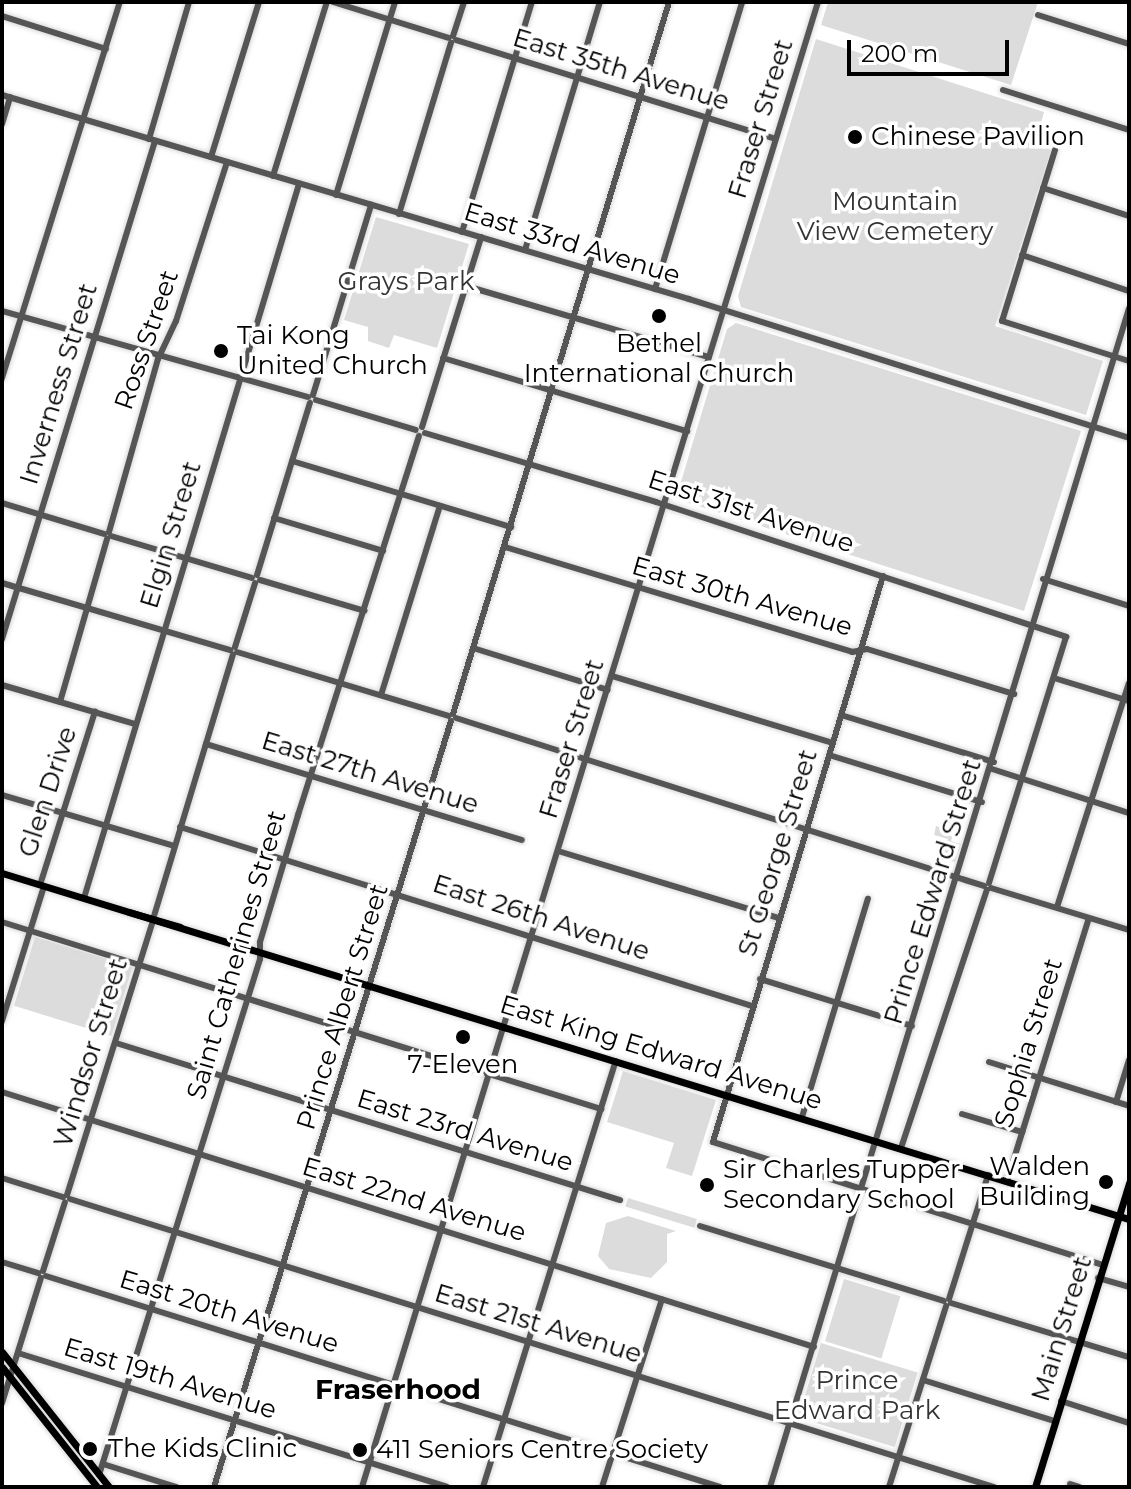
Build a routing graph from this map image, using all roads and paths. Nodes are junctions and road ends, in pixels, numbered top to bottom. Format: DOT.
graph roads {
  1 [pos="120,2"];
  2 [pos="189,2"];
  3 [pos="259,2"];
  4 [pos="330,2"];
  5 [pos="395,2"];
  6 [pos="464,2"];
  7 [pos="532,2"];
  8 [pos="600,2"];
  9 [pos="669,2"];
  10 [pos="742,2"];
  11 [pos="818,2"];
  12 [pos="1038,15"];
  13 [pos="2,16"];
  14 [pos="390,20"];
  15 [pos="452,39"];
  16 [pos="1129,44"];
  17 [pos="106,49"];
  18 [pos="515,58"];
  19 [pos="577,78"];
  20 [pos="1003,90"];
  21 [pos="6,96"];
  22 [pos="640,97"];
  23 [pos="708,118"];
  24 [pos="83,119"];
  25 [pos="2,124"];
  26 [pos="1129,130"];
  27 [pos="775,139"];
  28 [pos="152,140"];
  29 [pos="1055,150"];
  30 [pos="211,157"];
  31 [pos="227,162"];
  32 [pos="273,176"];
  33 [pos="299,184"];
  34 [pos="1043,188"];
  35 [pos="336,195"];
  36 [pos="371,205"];
  37 [pos="399,214"];
  38 [pos="1129,216"];
  39 [pos="462,232"];
  40 [pos="481,237"];
  41 [pos="525,250"];
  42 [pos="1022,255"];
  43 [pos="588,269"];
  44 [pos="466,286"];
  45 [pos="655,289"];
  46 [pos="1129,291"];
  47 [pos="1129,308"];
  48 [pos="723,310"];
  49 [pos="2,311"];
  50 [pos="21,316"];
  51 [pos="574,318"];
  52 [pos="94,336"];
  53 [pos="160,353"];
  54 [pos="709,357"];
  55 [pos="443,358"];
  56 [pos="1113,358"];
  57 [pos="1129,361"];
  58 [pos="238,376"];
  59 [pos="2,378"];
  60 [pos="552,391"];
  61 [pos="312,399"];
  62 [pos="1092,426"];
  63 [pos="687,431"];
  64 [pos="421,432"];
  65 [pos="1129,438"];
  66 [pos="292,461"];
  67 [pos="530,464"];
  68 [pos="401,494"];
  69 [pos="2,503"];
  70 [pos="665,504"];
  71 [pos="440,506"];
  72 [pos="40,515"];
  73 [pos="274,518"];
  74 [pos="511,527"];
  75 [pos="108,535"];
  76 [pos="505,547"];
  77 [pos="383,551"];
  78 [pos="185,558"];
  79 [pos="883,576"];
  80 [pos="256,579"];
  81 [pos="1043,579"];
  82 [pos="2,583"];
  83 [pos="18,588"];
  84 [pos="639,588"];
  85 [pos="1129,606"];
  86 [pos="87,608"];
  87 [pos="365,611"];
  88 [pos="1032,625"];
  89 [pos="163,630"];
  90 [pos="2,639"];
  91 [pos="473,648"];
  92 [pos="234,651"];
  93 [pos="860,651"];
  94 [pos="612,676"];
  95 [pos="1054,678"];
  96 [pos="1129,683"];
  97 [pos="343,684"];
  98 [pos="2,685"];
  99 [pos="608,690"];
  100 [pos="1014,694"];
  101 [pos="381,695"];
  102 [pos="1126,700"];
  103 [pos="60,702"];
  104 [pos="95,712"];
  105 [pos="841,715"];
  106 [pos="452,718"];
  107 [pos="135,724"];
  108 [pos="832,743"];
  109 [pos="206,744"];
  110 [pos="829,755"];
  111 [pos="586,761"];
  112 [pos="993,766"];
  113 [pos="313,776"];
  114 [pos="1022,779"];
  115 [pos="2,795"];
  116 [pos="1091,801"];
  117 [pos="982,802"];
  118 [pos="424,810"];
  119 [pos="62,813"];
  120 [pos="1129,813"];
  121 [pos="105,826"];
  122 [pos="180,827"];
  123 [pos="805,830"];
  124 [pos="522,840"];
  125 [pos="174,846"];
  126 [pos="558,851"];
  127 [pos="286,859"];
  128 [pos="2,873"];
  129 [pos="959,878"];
  130 [pos="42,885"];
  131 [pos="988,887"];
  132 [pos="399,893"];
  133 [pos="84,898"];
  134 [pos="868,899"];
  135 [pos="1057,907"];
  136 [pos="779,918"];
  137 [pos="1089,918"];
  138 [pos="153,919"];
  139 [pos="2,922"];
  140 [pos="1129,929"];
  141 [pos="30,931"];
  142 [pos="532,937"];
  143 [pos="259,952"];
  144 [pos="139,965"];
  145 [pos="760,979"];
  146 [pos="371,985"];
  147 [pos="247,999"];
  148 [pos="837,1003"];
  149 [pos="752,1006"];
  150 [pos="4,1008"];
  151 [pos="2,1021"];
  152 [pos="505,1026"];
  153 [pos="912,1026"];
  154 [pos="357,1033"];
  155 [pos="116,1043"];
  156 [pos="1129,1060"];
  157 [pos="616,1061"];
  158 [pos="989,1062"];
  159 [pos="490,1074"];
  160 [pos="223,1077"];
  161 [pos="1039,1078"];
  162 [pos="2,1092"];
  163 [pos="726,1093"];
  164 [pos="1116,1102"];
  165 [pos="1129,1106"];
  166 [pos="601,1109"];
  167 [pos="332,1111"];
  168 [pos="962,1114"];
  169 [pos="802,1117"];
  170 [pos="91,1120"];
  171 [pos="1022,1132"];
  172 [pos="878,1140"];
  173 [pos="901,1148"];
  174 [pos="466,1152"];
  175 [pos="199,1154"];
  176 [pos="988,1175"];
  177 [pos="2,1178"];
  178 [pos="1007,1181"];
  179 [pos="1129,1183"];
  180 [pos="577,1187"];
  181 [pos="308,1188"];
  182 [pos="862,1192"];
  183 [pos="66,1198"];
  184 [pos="620,1200"];
  185 [pos="1118,1215"];
  186 [pos="1129,1219"];
  187 [pos="972,1225"];
  188 [pos="700,1226"];
  189 [pos="442,1230"];
  190 [pos="175,1231"];
  191 [pos="2,1262"];
  192 [pos="553,1264"];
  193 [pos="1102,1265"];
  194 [pos="283,1266"];
  195 [pos="838,1269"];
  196 [pos="42,1275"];
  197 [pos="1098,1278"];
  198 [pos="1129,1287"];
  199 [pos="662,1299"];
  200 [pos="948,1302"];
  201 [pos="418,1307"];
  202 [pos="151,1309"];
  203 [pos="529,1342"];
  204 [pos="1079,1342"];
  205 [pos="259,1343"];
  206 [pos="814,1347"];
  207 [pos="2,1352"];
  208 [pos="18,1353"];
  209 [pos="1129,1357"];
  210 [pos="2,1367"];
  211 [pos="13,1367"];
  212 [pos="637,1375"];
  213 [pos="10,1377"];
  214 [pos="923,1380"];
  215 [pos="394,1385"];
  216 [pos="127,1386"];
  217 [pos="1061,1401"];
  218 [pos="2,1403"];
  219 [pos="235,1420"];
  220 [pos="504,1420"];
  221 [pos="1055,1421"];
  222 [pos="1129,1423"];
  223 [pos="790,1424"];
  224 [pos="613,1453"];
  225 [pos="899,1457"];
  226 [pos="369,1462"];
  227 [pos="103,1464"];
  228 [pos="99,1476"];
  229 [pos="1070,1484"];
  230 [pos="96,1487"];
  231 [pos="109,1487"];
  232 [pos="176,1487"];
  233 [pos="214,1487"];
  234 [pos="362,1487"];
  235 [pos="447,1487"];
  236 [pos="483,1487"];
  237 [pos="602,1487"];
  238 [pos="720,1487"];
  239 [pos="770,1487"];
  240 [pos="889,1487"];
  241 [pos="994,1487"];
  242 [pos="1035,1487"];
  243 [pos="1079,1487"];
  1 -- 17 [label="street"];
  2 -- 28 [label="street, Inverness Street"];
  3 -- 30 [label="street"];
  4 -- 14 [label="street, East 35th Avenue"];
  4 -- 32 [label="street"];
  5 -- 14 [label="street"];
  6 -- 15 [label="street"];
  7 -- 18 [label="street"];
  8 -- 19 [label="street"];
  9 -- 22 [label="street, Prince Albert Street"];
  10 -- 23 [label="street"];
  11 -- 27 [label="street, Fraser Street"];
  12 -- 16 [label="street"];
  13 -- 17 [label="street"];
  14 -- 15 [label="street, East 35th Avenue"];
  14 -- 35 [label="street"];
  15 -- 18 [label="street, East 35th Avenue"];
  15 -- 37 [label="street"];
  17 -- 24 [label="street"];
  18 -- 19 [label="street, East 35th Avenue"];
  18 -- 39 [label="street"];
  19 -- 22 [label="street, East 35th Avenue"];
  19 -- 41 [label="street"];
  20 -- 26 [label="street"];
  21 -- 24 [label="street, East 33rd Avenue"];
  21 -- 25 [label="street"];
  22 -- 23 [label="street, East 35th Avenue"];
  22 -- 43 [label="street, Prince Albert Street"];
  23 -- 27 [label="street, East 35th Avenue"];
  23 -- 45 [label="street"];
  24 -- 28 [label="street, East 33rd Avenue"];
  24 -- 50 [label="street"];
  27 -- 48 [label="street, Fraser Street"];
  28 -- 30 [label="street, East 33rd Avenue"];
  28 -- 52 [label="street, Inverness Street"];
  29 -- 34 [label="street"];
  30 -- 31 [label="street, East 33rd Avenue"];
  31 -- 32 [label="street, East 33rd Avenue"];
  31 -- 53 [label="street, Ross Street"];
  32 -- 33 [label="street, East 33rd Avenue"];
  33 -- 35 [label="street, East 33rd Avenue"];
  33 -- 58 [label="street, Elgin Street"];
  34 -- 38 [label="street"];
  34 -- 42 [label="street"];
  35 -- 36 [label="street, East 33rd Avenue"];
  36 -- 37 [label="street, East 33rd Avenue"];
  36 -- 61 [label="street, Windsor Street"];
  37 -- 39 [label="street, East 33rd Avenue"];
  39 -- 40 [label="street, East 33rd Avenue"];
  40 -- 41 [label="street, East 33rd Avenue"];
  40 -- 44 [label="street, Saint Catherines Street"];
  41 -- 43 [label="street, East 33rd Avenue"];
  42 -- 46 [label="street"];
  42 -- 56 [label="street"];
  43 -- 45 [label="street, East 33rd Avenue"];
  43 -- 51 [label="street, Prince Albert Street"];
  44 -- 51 [label="street"];
  44 -- 55 [label="street, Saint Catherines Street"];
  45 -- 48 [label="street, East 33rd Avenue"];
  47 -- 56 [label="street, Prince Edward Street"];
  48 -- 54 [label="street, Fraser Street"];
  48 -- 62 [label="street, East 33rd Avenue"];
  49 -- 50 [label="street, East 31st Avenue"];
  50 -- 52 [label="street, East 31st Avenue"];
  50 -- 59 [label="street"];
  51 -- 54 [label="street"];
  51 -- 60 [label="street, Prince Albert Street"];
  52 -- 53 [label="street, East 31st Avenue"];
  52 -- 72 [label="street, Inverness Street"];
  53 -- 58 [label="street, East 31st Avenue"];
  53 -- 75 [label="street, Ross Street"];
  54 -- 63 [label="street, Fraser Street"];
  55 -- 60 [label="street"];
  55 -- 64 [label="street, Saint Catherines Street"];
  56 -- 57 [label="street"];
  56 -- 62 [label="street, Prince Edward Street"];
  58 -- 61 [label="street, East 31st Avenue"];
  58 -- 78 [label="street, Elgin Street"];
  60 -- 63 [label="street"];
  60 -- 67 [label="street, Prince Albert Street"];
  61 -- 64 [label="street, East 31st Avenue"];
  61 -- 66 [label="street, Windsor Street"];
  62 -- 65 [label="street, East 33rd Avenue"];
  62 -- 81 [label="street, Prince Edward Street"];
  63 -- 70 [label="street, Fraser Street"];
  64 -- 67 [label="street, East 31st Avenue"];
  64 -- 68 [label="street, Saint Catherines Street"];
  66 -- 68 [label="street"];
  66 -- 73 [label="street, Windsor Street"];
  67 -- 70 [label="street, East 31st Avenue"];
  67 -- 74 [label="street, Prince Albert Street"];
  68 -- 71 [label="street"];
  68 -- 77 [label="street, Saint Catherines Street"];
  69 -- 72 [label="street"];
  70 -- 79 [label="street, East 31st Avenue"];
  70 -- 84 [label="street, Fraser Street"];
  71 -- 74 [label="street"];
  71 -- 101 [label="street"];
  72 -- 75 [label="street"];
  72 -- 83 [label="street, Inverness Street"];
  73 -- 77 [label="street"];
  73 -- 80 [label="street, Windsor Street"];
  74 -- 76 [label="street, Prince Albert Street"];
  75 -- 78 [label="street"];
  75 -- 86 [label="street, Ross Street"];
  76 -- 84 [label="street, East 30th Avenue"];
  76 -- 91 [label="street, Prince Albert Street"];
  77 -- 87 [label="street, Saint Catherines Street"];
  78 -- 80 [label="street"];
  78 -- 89 [label="street, Elgin Street"];
  79 -- 88 [label="street, East 31st Avenue"];
  79 -- 93 [label="street, St George Street"];
  80 -- 87 [label="street"];
  80 -- 92 [label="street, Windsor Street"];
  81 -- 85 [label="street"];
  81 -- 88 [label="street, Prince Edward Street"];
  82 -- 83 [label="street"];
  83 -- 86 [label="street"];
  83 -- 90 [label="street, Inverness Street"];
  84 -- 93 [label="street, East 30th Avenue"];
  84 -- 94 [label="street, Fraser Street"];
  86 -- 89 [label="street"];
  86 -- 103 [label="street, Ross Street"];
  87 -- 97 [label="street, Saint Catherines Street"];
  88 -- 95 [label="street, East 31st Avenue"];
  88 -- 100 [label="street, Prince Edward Street"];
  89 -- 92 [label="street"];
  89 -- 107 [label="street, Elgin Street"];
  91 -- 99 [label="street"];
  91 -- 106 [label="street, Prince Albert Street"];
  92 -- 97 [label="street"];
  92 -- 109 [label="street, Windsor Street"];
  93 -- 100 [label="street, East 30th Avenue"];
  93 -- 105 [label="street, St George Street"];
  94 -- 99 [label="street, Fraser Street"];
  94 -- 108 [label="street"];
  95 -- 102 [label="street"];
  95 -- 114 [label="street"];
  96 -- 102 [label="street"];
  97 -- 101 [label="street"];
  97 -- 113 [label="street, Saint Catherines Street"];
  98 -- 103 [label="street"];
  99 -- 111 [label="street, Fraser Street"];
  100 -- 112 [label="street, Prince Edward Street"];
  101 -- 106 [label="street"];
  102 -- 116 [label="street"];
  103 -- 104 [label="street"];
  104 -- 107 [label="street"];
  104 -- 119 [label="street, Glen Drive"];
  105 -- 108 [label="street, St George Street"];
  105 -- 112 [label="street"];
  106 -- 111 [label="street"];
  106 -- 118 [label="street, Prince Albert Street"];
  107 -- 121 [label="street, Elgin Street"];
  108 -- 110 [label="street, St George Street"];
  109 -- 113 [label="street, East 27th Avenue"];
  109 -- 122 [label="street, Windsor Street"];
  110 -- 117 [label="street"];
  110 -- 123 [label="street, St George Street"];
  111 -- 123 [label="street"];
  111 -- 126 [label="street, Fraser Street"];
  112 -- 114 [label="street"];
  112 -- 117 [label="street, Prince Edward Street"];
  113 -- 118 [label="street, East 27th Avenue"];
  113 -- 127 [label="street, Saint Catherines Street"];
  114 -- 116 [label="street"];
  114 -- 131 [label="street"];
  115 -- 119 [label="street"];
  116 -- 120 [label="street"];
  116 -- 135 [label="street"];
  117 -- 129 [label="street, Prince Edward Street"];
  118 -- 124 [label="street, East 27th Avenue"];
  118 -- 132 [label="street, Prince Albert Street"];
  119 -- 121 [label="street"];
  119 -- 130 [label="street, Glen Drive"];
  121 -- 125 [label="street"];
  121 -- 133 [label="street, Elgin Street"];
  122 -- 125 [label="street, Windsor Street"];
  122 -- 127 [label="street, East 26th Avenue"];
  123 -- 129 [label="street"];
  123 -- 136 [label="street, St George Street"];
  125 -- 138 [label="street, Windsor Street"];
  126 -- 136 [label="street"];
  126 -- 142 [label="street, Fraser Street"];
  127 -- 132 [label="street, East 26th Avenue"];
  127 -- 143 [label="street, Saint Catherines Street"];
  128 -- 130 [label="main road, East King Edward Avenue"];
  129 -- 131 [label="street"];
  129 -- 153 [label="street, Prince Edward Street"];
  130 -- 133 [label="main road, East King Edward Avenue"];
  130 -- 141 [label="street, Glen Drive"];
  131 -- 135 [label="street"];
  131 -- 173 [label="street"];
  132 -- 142 [label="street, East 26th Avenue"];
  132 -- 146 [label="street, Prince Albert Street"];
  133 -- 138 [label="main road, East King Edward Avenue"];
  134 -- 148 [label="street"];
  135 -- 137 [label="street"];
  136 -- 145 [label="street, St George Street"];
  137 -- 140 [label="street"];
  137 -- 161 [label="street, Sophia Street"];
  138 -- 143 [label="main road, East King Edward Avenue"];
  138 -- 144 [label="street, Windsor Street"];
  139 -- 141 [label="street"];
  141 -- 144 [label="street"];
  141 -- 150 [label="street, Glen Drive"];
  142 -- 149 [label="street, East 26th Avenue"];
  142 -- 152 [label="street, Fraser Street"];
  143 -- 146 [label="main road, East King Edward Avenue"];
  143 -- 147 [label="street, Saint Catherines Street"];
  144 -- 147 [label="street"];
  144 -- 155 [label="street, Windsor Street"];
  145 -- 148 [label="street"];
  145 -- 149 [label="street, St George Street"];
  146 -- 152 [label="main road, East King Edward Avenue"];
  146 -- 154 [label="street, Prince Albert Street"];
  147 -- 154 [label="street"];
  147 -- 160 [label="street, Saint Catherines Street"];
  148 -- 153 [label="street"];
  148 -- 169 [label="street"];
  149 -- 163 [label="street, St George Street"];
  150 -- 151 [label="street, Glen Drive"];
  152 -- 157 [label="main road, East King Edward Avenue"];
  152 -- 159 [label="street, Fraser Street"];
  153 -- 172 [label="street, Prince Edward Street"];
  154 -- 159 [label="street"];
  154 -- 167 [label="street, Prince Albert Street"];
  155 -- 160 [label="street, East 23rd Avenue"];
  155 -- 170 [label="street, Windsor Street"];
  156 -- 164 [label="street"];
  157 -- 163 [label="main road, East King Edward Avenue"];
  157 -- 166 [label="street"];
  158 -- 161 [label="street"];
  159 -- 166 [label="street"];
  159 -- 174 [label="street, Fraser Street"];
  160 -- 167 [label="street, East 23rd Avenue"];
  160 -- 175 [label="street, Saint Catherines Street"];
  161 -- 164 [label="street"];
  161 -- 171 [label="street, Sophia Street"];
  162 -- 170 [label="street, East 22nd Avenue"];
  163 -- 169 [label="main road, East King Edward Avenue"];
  163 -- 182 [label="street, St George Street"];
  164 -- 165 [label="street"];
  166 -- 180 [label="street"];
  167 -- 174 [label="street, East 23rd Avenue"];
  167 -- 181 [label="street, Prince Albert Street"];
  168 -- 171 [label="street"];
  169 -- 172 [label="main road, East King Edward Avenue"];
  170 -- 175 [label="street, East 22nd Avenue"];
  170 -- 183 [label="street, Windsor Street"];
  171 -- 178 [label="street, Sophia Street"];
  172 -- 173 [label="main road, East King Edward Avenue"];
  172 -- 182 [label="street, Prince Edward Street"];
  173 -- 176 [label="main road, East King Edward Avenue"];
  174 -- 180 [label="street, East 23rd Avenue"];
  174 -- 189 [label="street, Fraser Street"];
  175 -- 181 [label="street, East 22nd Avenue"];
  175 -- 190 [label="street, Saint Catherines Street"];
  176 -- 178 [label="main road, East King Edward Avenue"];
  176 -- 187 [label="street"];
  177 -- 183 [label="street, East 21st Avenue"];
  178 -- 185 [label="main road, East King Edward Avenue"];
  179 -- 185 [label="main road, Main Street"];
  180 -- 184 [label="street, East 23rd Avenue"];
  180 -- 192 [label="street"];
  181 -- 189 [label="street, East 22nd Avenue"];
  181 -- 194 [label="street, Prince Albert Street"];
  182 -- 187 [label="street"];
  182 -- 195 [label="street, Prince Edward Street"];
  183 -- 190 [label="street, East 21st Avenue"];
  183 -- 196 [label="street, Windsor Street"];
  185 -- 186 [label="main road, East King Edward Avenue"];
  185 -- 193 [label="main road, Main Street"];
  187 -- 193 [label="street"];
  187 -- 200 [label="street"];
  188 -- 195 [label="street"];
  189 -- 192 [label="street, East 22nd Avenue"];
  189 -- 201 [label="street, Fraser Street"];
  190 -- 194 [label="street, East 21st Avenue"];
  190 -- 202 [label="street, Saint Catherines Street"];
  191 -- 196 [label="street, East 20th Avenue"];
  192 -- 199 [label="street, East 22nd Avenue"];
  192 -- 203 [label="street"];
  193 -- 197 [label="main road, Main Street"];
  194 -- 201 [label="street, East 21st Avenue"];
  194 -- 205 [label="street, Prince Albert Street"];
  195 -- 200 [label="street"];
  195 -- 206 [label="street, Prince Edward Street"];
  196 -- 202 [label="street, East 20th Avenue"];
  196 -- 208 [label="street, Windsor Street"];
  197 -- 198 [label="street"];
  197 -- 204 [label="main road, Main Street"];
  199 -- 206 [label="street, East 22nd Avenue"];
  199 -- 212 [label="street"];
  200 -- 204 [label="street"];
  200 -- 214 [label="street"];
  201 -- 203 [label="street, East 21st Avenue"];
  201 -- 215 [label="street, Fraser Street"];
  202 -- 205 [label="street, East 20th Avenue"];
  202 -- 216 [label="street, Saint Catherines Street"];
  203 -- 212 [label="street, East 21st Avenue"];
  203 -- 220 [label="street"];
  204 -- 209 [label="street"];
  204 -- 217 [label="main road, Main Street"];
  205 -- 215 [label="street, East 20th Avenue"];
  205 -- 219 [label="street, Prince Albert Street"];
  206 -- 223 [label="street, Prince Edward Street"];
  207 -- 211 [label="main road"];
  208 -- 211 [label="street, Windsor Street"];
  208 -- 216 [label="street, East 19th Avenue"];
  210 -- 213 [label="main road"];
  211 -- 213 [label="street, Windsor Street"];
  211 -- 228 [label="main road"];
  212 -- 223 [label="street, East 21st Avenue"];
  212 -- 224 [label="street"];
  213 -- 218 [label="street, Windsor Street"];
  213 -- 230 [label="main road"];
  214 -- 221 [label="street"];
  214 -- 225 [label="street"];
  215 -- 220 [label="street, East 20th Avenue"];
  215 -- 226 [label="street, Fraser Street"];
  216 -- 219 [label="street, East 19th Avenue"];
  216 -- 227 [label="street, Saint Catherines Street"];
  217 -- 221 [label="main road, Main Street"];
  217 -- 222 [label="street"];
  219 -- 226 [label="street, East 19th Avenue"];
  219 -- 233 [label="street, Prince Albert Street"];
  220 -- 224 [label="street, East 20th Avenue"];
  220 -- 236 [label="street"];
  221 -- 242 [label="main road, Main Street"];
  223 -- 225 [label="street, East 21st Avenue"];
  223 -- 239 [label="street, Prince Edward Street"];
  224 -- 237 [label="street"];
  224 -- 238 [label="street, East 20th Avenue"];
  225 -- 240 [label="street"];
  225 -- 241 [label="street, East 21st Avenue"];
  226 -- 234 [label="street, Fraser Street"];
  226 -- 235 [label="street, East 19th Avenue"];
  227 -- 228 [label="street, Saint Catherines Street"];
  227 -- 232 [label="street"];
  228 -- 230 [label="street, Saint Catherines Street"];
  228 -- 231 [label="main road"];
  229 -- 243 [label="street"];
}
